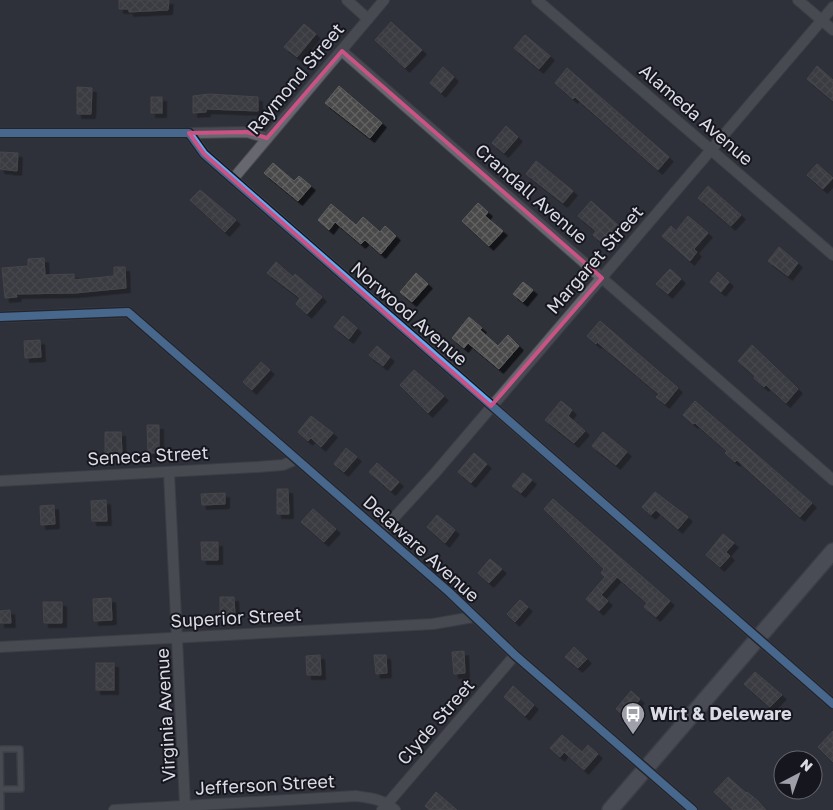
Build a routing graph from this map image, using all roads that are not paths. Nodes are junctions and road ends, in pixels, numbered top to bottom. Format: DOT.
graph roads {
  1 [pos="347,0"];
  2 [pos="384,0"];
  3 [pos="537,0"];
  4 [pos="798,0"];
  5 [pos="833,7"];
  6 [pos="368,19"];
  7 [pos="822,20"];
  8 [pos="833,30"];
  9 [pos="342,51"];
  10 [pos="0,133"];
  11 [pos="189,133"];
  12 [pos="267,138"];
  13 [pos="711,150"];
  14 [pos="233,180"];
  15 [pos="833,256"];
  16 [pos="602,278"];
  17 [pos="0,317"];
  18 [pos="491,406"];
  19 [pos="297,459"];
  20 [pos="169,473"];
  21 [pos="833,480"];
  22 [pos="0,481"];
  23 [pos="381,532"];
  24 [pos="833,551"];
  25 [pos="473,618"];
  26 [pos="178,638"];
  27 [pos="756,638"];
  28 [pos="0,647"];
  29 [pos="514,655"];
  30 [pos="833,704"];
  31 [pos="1,749"];
  32 [pos="645,769"];
  33 [pos="2,789"];
  34 [pos="185,805"];
  35 [pos="388,808"];
  36 [pos="1,810"];
  37 [pos="114,810"];
  38 [pos="610,810"];
  39 [pos="693,810"];
  1 -- 6 [label="street"];
  2 -- 6 [label="street, Raymond Street"];
  3 -- 13 [label="street, Alameda Avenue"];
  4 -- 7 [label="street"];
  5 -- 7 [label="street, Margaret Street"];
  6 -- 9 [label="street, Raymond Street"];
  7 -- 8 [label="street"];
  7 -- 13 [label="street, Margaret Street"];
  9 -- 12 [label="street, Raymond Street"];
  9 -- 16 [label="street, Crandall Avenue"];
  10 -- 11 [label="street"];
  11 -- 12 [label="street"];
  11 -- 14 [label="street, Norwood Avenue"];
  12 -- 14 [label="street, Raymond Street"];
  13 -- 15 [label="street, Alameda Avenue"];
  13 -- 16 [label="street, Margaret Street"];
  14 -- 18 [label="street, Norwood Avenue"];
  16 -- 18 [label="street, Margaret Street"];
  16 -- 21 [label="street, Crandall Avenue"];
  17 -- 19 [label="street, Delaware Avenue"];
  18 -- 23 [label="street, Margaret Street"];
  18 -- 27 [label="street, Norwood Avenue"];
  19 -- 20 [label="street, Seneca Street"];
  19 -- 23 [label="street, Delaware Avenue"];
  20 -- 22 [label="street, Seneca Street"];
  20 -- 26 [label="street, Virginia Avenue"];
  23 -- 25 [label="street, Delaware Avenue"];
  24 -- 27 [label="main road"];
  25 -- 26 [label="street, Superior Street"];
  25 -- 29 [label="street, Delaware Avenue"];
  26 -- 28 [label="street, Superior Street"];
  26 -- 34 [label="street, Virginia Avenue"];
  27 -- 30 [label="street, Norwood Avenue"];
  27 -- 32 [label="main road"];
  29 -- 32 [label="street, Delaware Avenue"];
  29 -- 35 [label="street, Clyde Street"];
  31 -- 33 [label="lane"];
  31 -- 33 [label="lane"];
  32 -- 38 [label="main road"];
  32 -- 39 [label="street, Delaware Avenue"];
  33 -- 36 [label="lane"];
  34 -- 35 [label="street, Jefferson Street"];
  34 -- 37 [label="street, Jefferson Street"];
}
